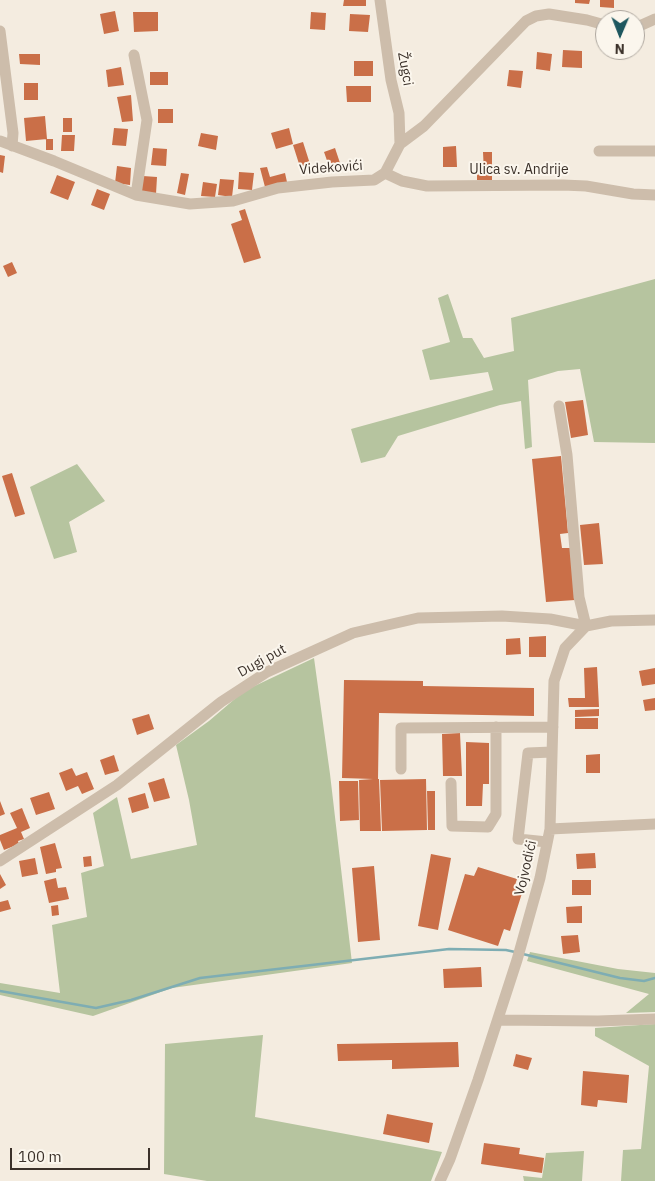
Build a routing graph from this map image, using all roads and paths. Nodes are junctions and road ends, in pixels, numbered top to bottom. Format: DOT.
graph roads {
  1 [pos="380,0"];
  2 [pos="595,22"];
  3 [pos="0,31"];
  4 [pos="134,55"];
  5 [pos="0,141"];
  6 [pos="400,144"];
  7 [pos="12,146"];
  8 [pos="599,151"];
  9 [pos="655,151"];
  10 [pos="385,173"];
  11 [pos="655,195"];
  12 [pos="136,196"];
  13 [pos="560,406"];
  14 [pos="655,620"];
  15 [pos="586,626"];
  16 [pos="496,727"];
  17 [pos="553,727"];
  18 [pos="552,752"];
  19 [pos="401,769"];
  20 [pos="451,783"];
  21 [pos="655,824"];
  22 [pos="550,829"];
  23 [pos="547,842"];
  24 [pos="0,861"];
  25 [pos="655,1019"];
  26 [pos="498,1020"];
  27 [pos="440,1181"];
  1 -- 6 [label="street, Žugci"];
  2 -- 6 [label="street"];
  3 -- 7 [label="street"];
  4 -- 12 [label="street"];
  5 -- 7 [label="street, Videkovići"];
  6 -- 10 [label="street"];
  7 -- 12 [label="street, Videkovići"];
  8 -- 9 [label="street"];
  10 -- 11 [label="street, Ulica sv. Andrije"];
  10 -- 12 [label="street, Videkovići"];
  13 -- 15 [label="street"];
  14 -- 15 [label="street"];
  15 -- 17 [label="street, Vojvodići"];
  15 -- 24 [label="street, Dugi put"];
  16 -- 17 [label="street"];
  16 -- 19 [label="street"];
  16 -- 20 [label="street"];
  17 -- 18 [label="street, Vojvodići"];
  18 -- 22 [label="street, Vojvodići"];
  18 -- 23 [label="street"];
  21 -- 22 [label="street"];
  22 -- 23 [label="street, Vojvodići"];
  23 -- 26 [label="street, Vojvodići"];
  25 -- 26 [label="street"];
  26 -- 27 [label="street, Vojvodići"];
}
